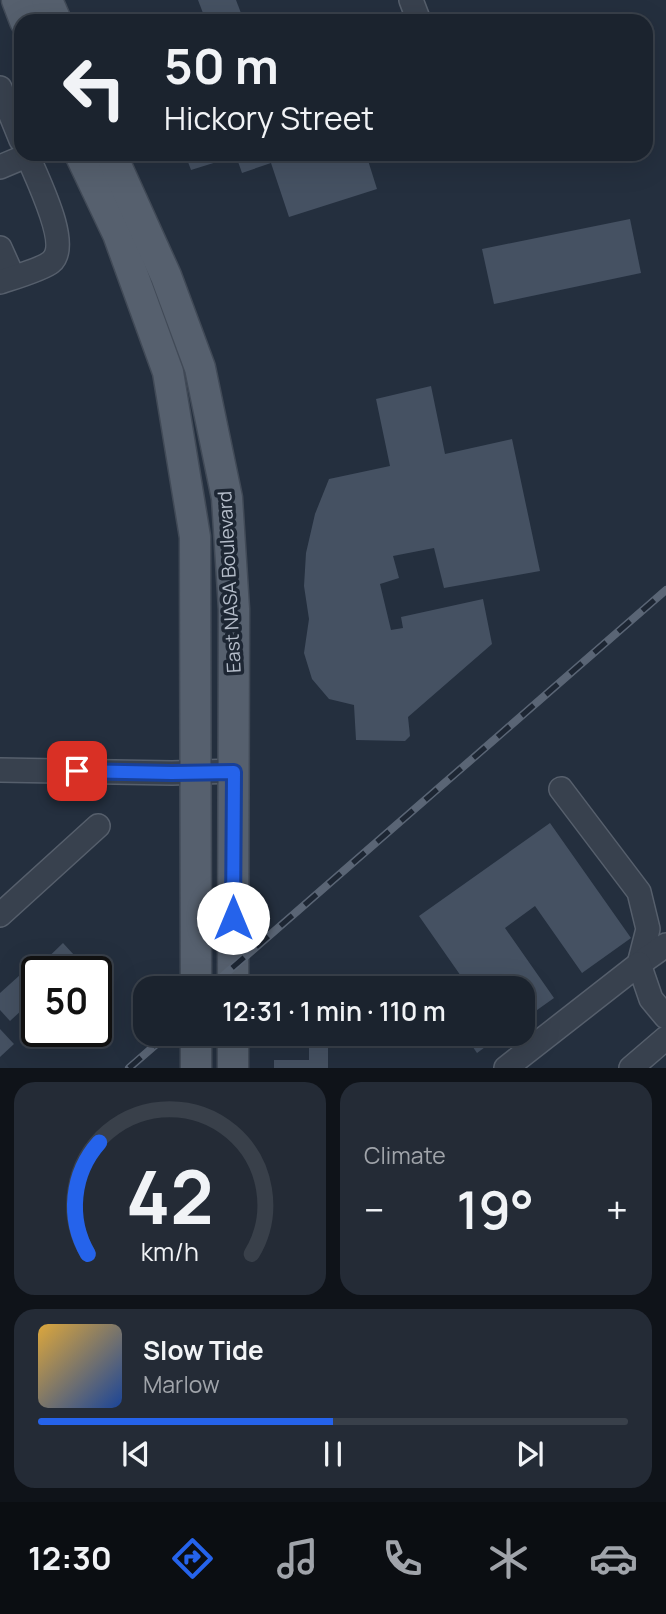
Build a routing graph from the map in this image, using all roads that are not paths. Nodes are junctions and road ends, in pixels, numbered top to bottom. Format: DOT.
graph roads {
  1 [pos="0,88"];
  2 [pos="14,121"];
  3 [pos="31,161"];
  4 [pos="83,161"];
  5 [pos="114,161"];
  6 [pos="0,248"];
  7 [pos="7,280"];
  8 [pos="0,770"];
  9 [pos="234,772"];
  10 [pos="195,773"];
  11 [pos="561,789"];
  12 [pos="98,826"];
  13 [pos="0,915"];
  14 [pos="657,927"];
  15 [pos="666,945"];
  16 [pos="639,964"];
  17 [pos="196,976"];
  18 [pos="233,976"];
  19 [pos="666,1017"];
  20 [pos="666,1038"];
  21 [pos="196,1046"];
  22 [pos="233,1046"];
  23 [pos="196,1068"];
  24 [pos="233,1068"];
  25 [pos="506,1068"];
  26 [pos="631,1068"];
  1 -- 2 [label="street"];
  3 -- 7 [label="street"];
  4 -- 10 [label="main road, East NASA Boulevard"];
  5 -- 9 [label="main road, East NASA Boulevard"];
  6 -- 7 [label="street"];
  8 -- 10 [label="street"];
  9 -- 10 [label="street"];
  9 -- 18 [label="main road, East NASA Boulevard"];
  10 -- 17 [label="main road, East NASA Boulevard"];
  11 -- 14 [label="street"];
  12 -- 13 [label="street"];
  14 -- 16 [label="street"];
  15 -- 16 [label="street"];
  16 -- 19 [label="street"];
  16 -- 25 [label="street"];
  20 -- 26 [label="street"];
  21 -- 23 [label="main road"];
  22 -- 24 [label="main road"];
}
